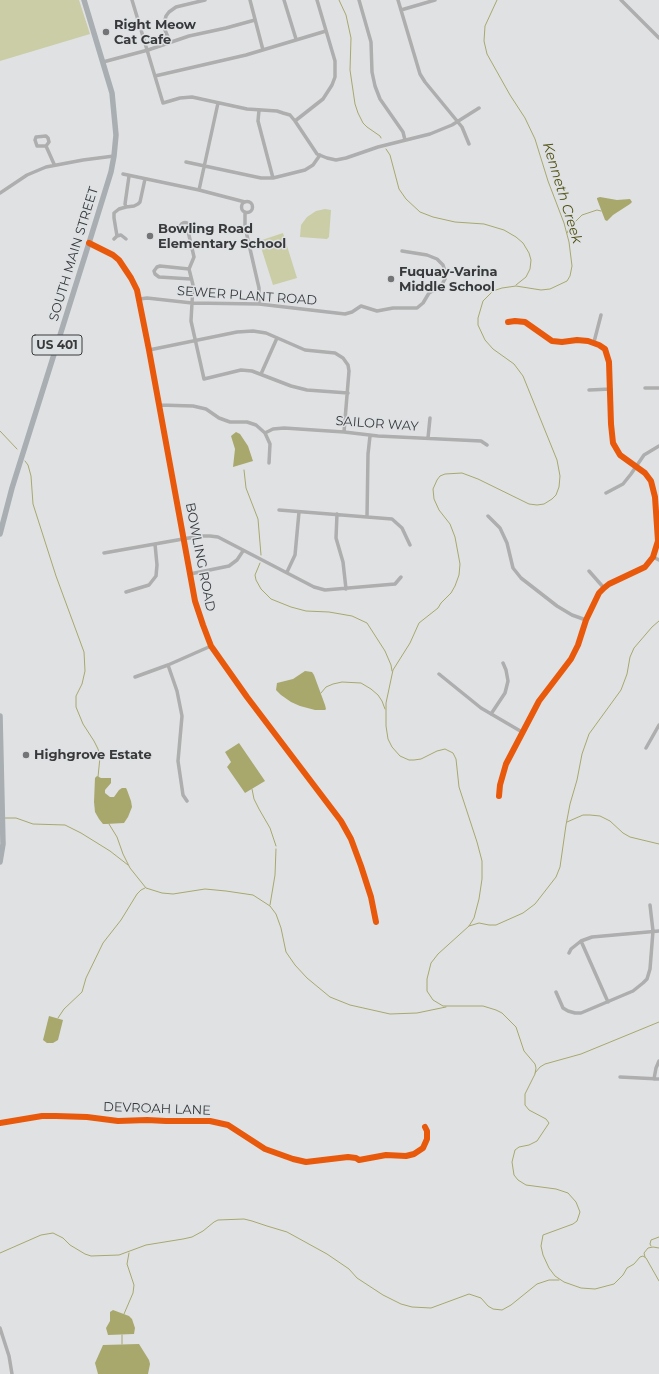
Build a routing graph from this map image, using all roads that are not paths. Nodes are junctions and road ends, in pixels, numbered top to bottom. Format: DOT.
graph roads {
  1 [pos="84,0"];
  2 [pos="132,0"];
  3 [pos="205,0"];
  4 [pos="250,0"];
  5 [pos="284,0"];
  6 [pos="317,0"];
  7 [pos="359,0"];
  8 [pos="398,0"];
  9 [pos="435,0"];
  10 [pos="620,0"];
  11 [pos="402,10"];
  12 [pos="255,20"];
  13 [pos="326,30"];
  14 [pos="659,38"];
  15 [pos="296,40"];
  16 [pos="170,42"];
  17 [pos="148,50"];
  18 [pos="263,50"];
  19 [pos="103,62"];
  20 [pos="155,76"];
  21 [pos="218,103"];
  22 [pos="479,108"];
  23 [pos="259,110"];
  24 [pos="295,121"];
  25 [pos="458,122"];
  26 [pos="405,140"];
  27 [pos="469,144"];
  28 [pos="46,146"];
  29 [pos="320,155"];
  30 [pos="114,156"];
  31 [pos="186,162"];
  32 [pos="54,164"];
  33 [pos="204,167"];
  34 [pos="123,174"];
  35 [pos="130,176"];
  36 [pos="274,178"];
  37 [pos="145,179"];
  38 [pos="199,190"];
  39 [pos="0,192"];
  40 [pos="234,199"];
  41 [pos="245,202"];
  42 [pos="126,206"];
  43 [pos="242,208"];
  44 [pos="245,212"];
  45 [pos="250,212"];
  46 [pos="245,223"];
  47 [pos="188,231"];
  48 [pos="126,239"];
  49 [pos="89,243"];
  50 [pos="402,252"];
  51 [pos="189,269"];
  52 [pos="191,279"];
  53 [pos="140,299"];
  54 [pos="192,303"];
  55 [pos="259,304"];
  56 [pos="601,314"];
  57 [pos="508,322"];
  58 [pos="277,338"];
  59 [pos="195,341"];
  60 [pos="594,342"];
  61 [pos="149,350"];
  62 [pos="261,374"];
  63 [pos="645,388"];
  64 [pos="659,388"];
  65 [pos="610,389"];
  66 [pos="589,390"];
  67 [pos="348,393"];
  68 [pos="159,405"];
  69 [pos="430,418"];
  70 [pos="344,432"];
  71 [pos="265,433"];
  72 [pos="370,436"];
  73 [pos="428,438"];
  74 [pos="487,445"];
  75 [pos="659,446"];
  76 [pos="269,463"];
  77 [pos="637,467"];
  78 [pos="606,493"];
  79 [pos="657,497"];
  80 [pos="279,510"];
  81 [pos="300,512"];
  82 [pos="337,514"];
  83 [pos="488,516"];
  84 [pos="367,517"];
  85 [pos="0,534"];
  86 [pos="184,539"];
  87 [pos="155,544"];
  88 [pos="410,545"];
  89 [pos="243,551"];
  90 [pos="104,553"];
  91 [pos="653,557"];
  92 [pos="659,560"];
  93 [pos="589,571"];
  94 [pos="287,572"];
  95 [pos="190,574"];
  96 [pos="401,577"];
  97 [pos="604,588"];
  98 [pos="346,589"];
  99 [pos="126,592"];
  100 [pos="586,620"];
  101 [pos="211,646"];
  102 [pos="503,663"];
  103 [pos="168,665"];
  104 [pos="439,674"];
  105 [pos="135,677"];
  106 [pos="491,714"];
  107 [pos="0,716"];
  108 [pos="659,725"];
  109 [pos="522,732"];
  110 [pos="654,733"];
  111 [pos="659,735"];
  112 [pos="646,748"];
  113 [pos="499,796"];
  114 [pos="187,801"];
  115 [pos="0,862"];
  116 [pos="650,905"];
  117 [pos="376,922"];
  118 [pos="653,931"];
  119 [pos="659,931"];
  120 [pos="581,941"];
  121 [pos="569,953"];
  122 [pos="556,992"];
  123 [pos="608,1002"];
  124 [pos="659,1061"];
  125 [pos="620,1077"];
  126 [pos="657,1079"];
  127 [pos="0,1123"];
  128 [pos="424,1128"];
  129 [pos="0,1328"];
  130 [pos="12,1374"];
  1 -- 19 [label="highway, SOUTH MAIN STREET / US 401"];
  2 -- 17 [label="street"];
  3 -- 16 [label="street"];
  4 -- 12 [label="street"];
  5 -- 15 [label="street"];
  6 -- 13 [label="street"];
  7 -- 26 [label="street"];
  8 -- 11 [label="street"];
  9 -- 11 [label="street"];
  10 -- 14 [label="street"];
  11 -- 25 [label="street"];
  12 -- 16 [label="street"];
  12 -- 18 [label="street"];
  13 -- 15 [label="street"];
  13 -- 24 [label="street"];
  15 -- 18 [label="street"];
  16 -- 17 [label="street"];
  17 -- 19 [label="street"];
  17 -- 20 [label="street"];
  18 -- 20 [label="street"];
  19 -- 30 [label="highway, SOUTH MAIN STREET / US 401"];
  20 -- 21 [label="street"];
  21 -- 23 [label="street"];
  21 -- 33 [label="street"];
  22 -- 25 [label="street"];
  23 -- 24 [label="street"];
  23 -- 36 [label="street"];
  24 -- 29 [label="street"];
  25 -- 26 [label="street"];
  25 -- 27 [label="street"];
  26 -- 29 [label="street"];
  28 -- 32 [label="street"];
  29 -- 36 [label="street"];
  30 -- 32 [label="street"];
  30 -- 49 [label="highway, SOUTH MAIN STREET / US 401"];
  31 -- 33 [label="street"];
  32 -- 39 [label="street"];
  33 -- 36 [label="street"];
  33 -- 38 [label="street"];
  34 -- 35 [label="street"];
  35 -- 37 [label="street"];
  35 -- 42 [label="street"];
  37 -- 38 [label="street"];
  37 -- 42 [label="street"];
  38 -- 40 [label="street"];
  40 -- 41 [label="street"];
  40 -- 43 [label="street"];
  41 -- 43 [label="street"];
  41 -- 45 [label="street"];
  42 -- 48 [label="street"];
  43 -- 44 [label="street"];
  44 -- 45 [label="street"];
  44 -- 46 [label="street"];
  45 -- 46 [label="street"];
  46 -- 55 [label="street"];
  47 -- 51 [label="street"];
  49 -- 53 [label="street, BOWLING ROAD"];
  49 -- 85 [label="highway, SOUTH MAIN STREET / US 401"];
  50 -- 55 [label="street, SEWER PLANT ROAD"];
  51 -- 52 [label="street"];
  51 -- 52 [label="street"];
  52 -- 54 [label="street"];
  53 -- 54 [label="street, SEWER PLANT ROAD"];
  53 -- 61 [label="street, BOWLING ROAD"];
  54 -- 55 [label="street, SEWER PLANT ROAD"];
  54 -- 59 [label="street"];
  56 -- 60 [label="street"];
  57 -- 60 [label="street"];
  58 -- 59 [label="street"];
  58 -- 62 [label="street"];
  58 -- 67 [label="street"];
  59 -- 61 [label="street"];
  59 -- 62 [label="street"];
  60 -- 65 [label="street"];
  61 -- 68 [label="street, BOWLING ROAD"];
  62 -- 67 [label="street"];
  63 -- 64 [label="street"];
  65 -- 66 [label="street"];
  65 -- 77 [label="street"];
  67 -- 70 [label="street"];
  68 -- 71 [label="street"];
  68 -- 86 [label="street, BOWLING ROAD"];
  69 -- 73 [label="street"];
  70 -- 71 [label="street, SAILOR WAY"];
  70 -- 72 [label="street, SAILOR WAY"];
  71 -- 76 [label="street"];
  72 -- 73 [label="street, SAILOR WAY"];
  72 -- 84 [label="street"];
  73 -- 74 [label="street, SAILOR WAY"];
  75 -- 77 [label="street"];
  77 -- 78 [label="street"];
  77 -- 79 [label="street"];
  79 -- 91 [label="street"];
  80 -- 81 [label="street"];
  81 -- 82 [label="street"];
  81 -- 94 [label="street"];
  82 -- 84 [label="street"];
  82 -- 98 [label="street"];
  83 -- 100 [label="street"];
  84 -- 88 [label="street"];
  86 -- 87 [label="street"];
  86 -- 89 [label="street"];
  86 -- 95 [label="street, BOWLING ROAD"];
  87 -- 90 [label="street"];
  87 -- 99 [label="street"];
  89 -- 94 [label="street"];
  89 -- 95 [label="street"];
  91 -- 92 [label="street"];
  91 -- 97 [label="street"];
  93 -- 97 [label="street"];
  94 -- 98 [label="street"];
  95 -- 101 [label="street, BOWLING ROAD"];
  96 -- 98 [label="street"];
  97 -- 100 [label="street"];
  100 -- 109 [label="street"];
  101 -- 103 [label="street"];
  101 -- 117 [label="street, BOWLING ROAD"];
  102 -- 106 [label="street"];
  103 -- 105 [label="street"];
  103 -- 114 [label="street"];
  104 -- 106 [label="street"];
  106 -- 109 [label="street"];
  107 -- 115 [label="highway"];
  108 -- 110 [label="street"];
  109 -- 113 [label="street"];
  110 -- 111 [label="street"];
  110 -- 112 [label="street"];
  116 -- 118 [label="street"];
  118 -- 119 [label="street"];
  118 -- 120 [label="street"];
  118 -- 123 [label="street"];
  120 -- 121 [label="street"];
  120 -- 123 [label="street"];
  122 -- 123 [label="street"];
  124 -- 126 [label="street"];
  125 -- 126 [label="street"];
  127 -- 128 [label="street, DEVROAH LANE"];
  129 -- 130 [label="street"];
}
